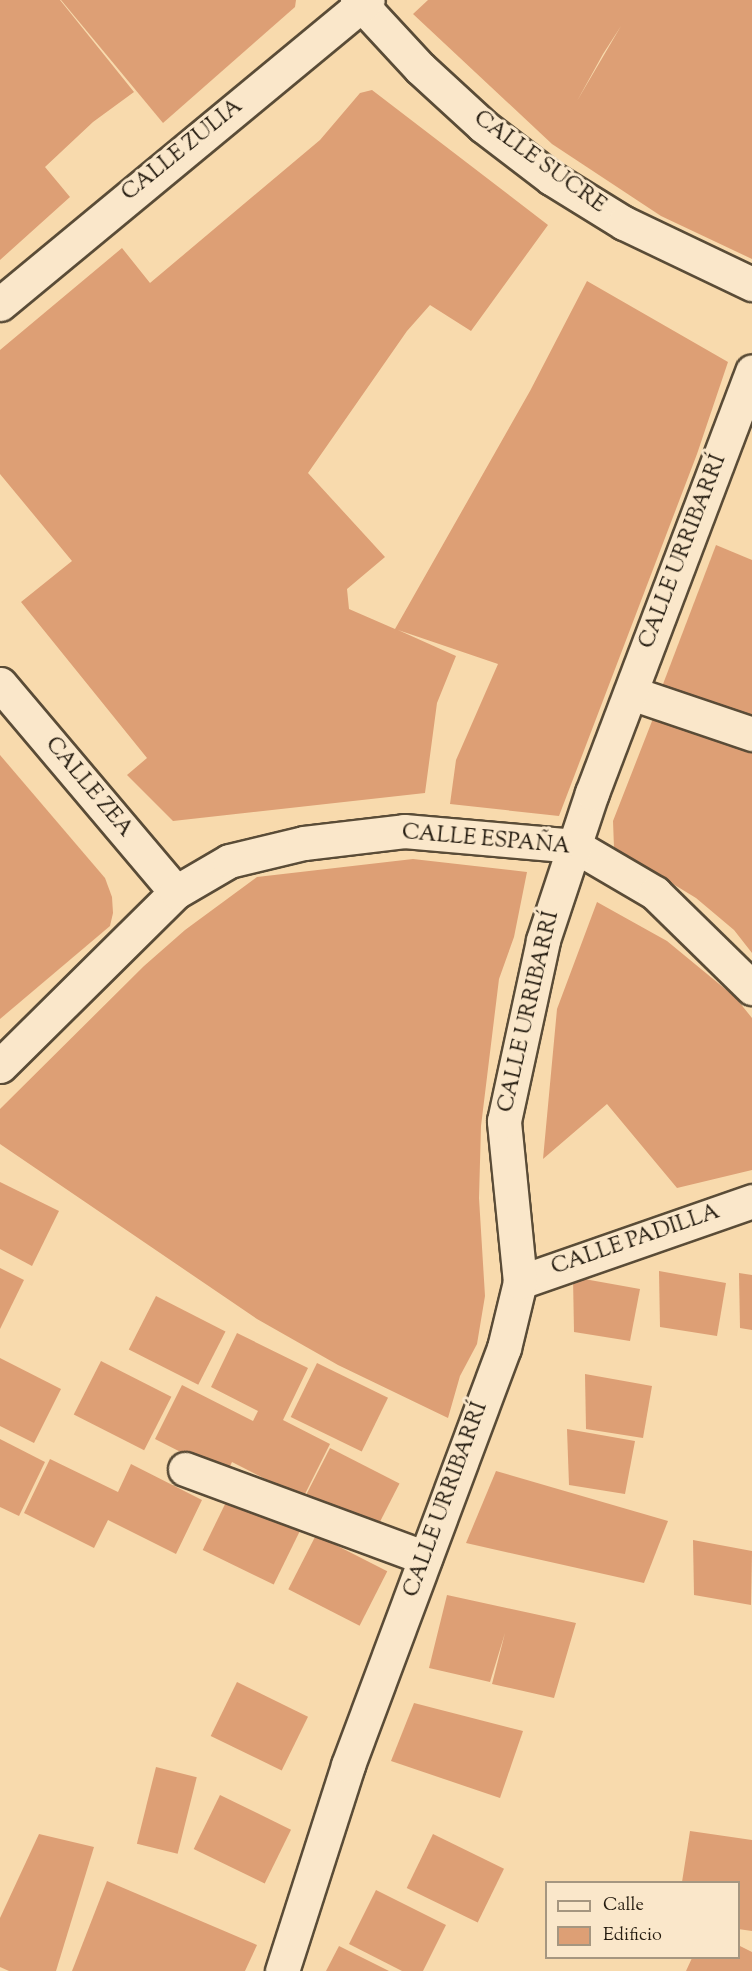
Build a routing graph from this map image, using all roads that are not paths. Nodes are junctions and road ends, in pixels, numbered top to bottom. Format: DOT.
graph roads {
  1 [pos="362,2"];
  2 [pos="752,284"];
  3 [pos="0,304"];
  4 [pos="752,371"];
  5 [pos="0,684"];
  6 [pos="631,693"];
  7 [pos="752,734"];
  8 [pos="575,846"];
  9 [pos="176,892"];
  10 [pos="752,988"];
  11 [pos="0,1066"];
  12 [pos="752,1201"];
  13 [pos="520,1282"];
  14 [pos="185,1469"];
  15 [pos="424,1558"];
  16 [pos="282,1971"];
  1 -- 2 [label="street, CALLE SUCRE"];
  1 -- 3 [label="street, CALLE ZULIA"];
  4 -- 6 [label="street, CALLE URRIBARRÍ"];
  5 -- 9 [label="street, CALLE ZEA"];
  6 -- 7 [label="street"];
  6 -- 8 [label="street, CALLE URRIBARRÍ"];
  8 -- 9 [label="street, CALLE ESPAÑA"];
  8 -- 10 [label="street, CALLE ESPAÑA"];
  8 -- 13 [label="street, CALLE URRIBARRÍ"];
  9 -- 11 [label="street, CALLE ESPAÑA"];
  12 -- 13 [label="street, CALLE PADILLA"];
  13 -- 15 [label="street, CALLE URRIBARRÍ"];
  14 -- 15 [label="street"];
  15 -- 16 [label="street, CALLE URRIBARRÍ"];
}
